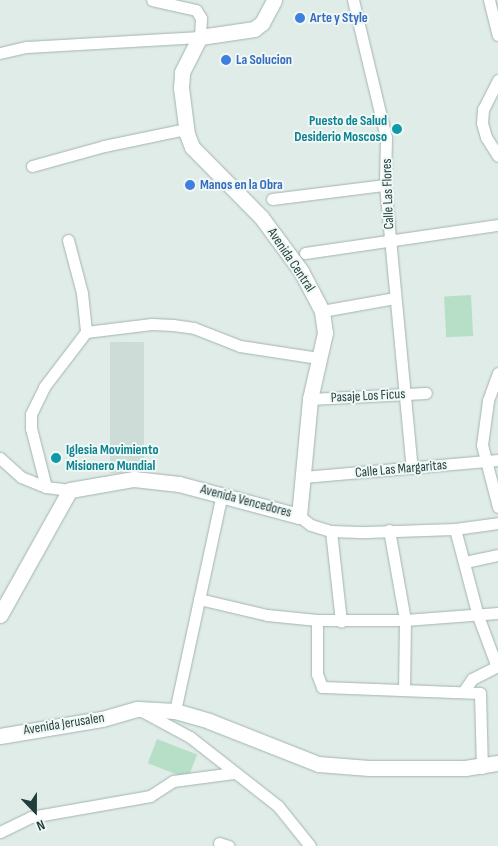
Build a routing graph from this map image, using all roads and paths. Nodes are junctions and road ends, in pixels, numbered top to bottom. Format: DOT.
graph roads {
  1 [pos="152,0"];
  2 [pos="273,0"];
  3 [pos="352,0"];
  4 [pos="489,0"];
  5 [pos="498,35"];
  6 [pos="200,37"];
  7 [pos="0,52"];
  8 [pos="498,80"];
  9 [pos="186,129"];
  10 [pos="498,156"];
  11 [pos="32,166"];
  12 [pos="385,184"];
  13 [pos="272,199"];
  14 [pos="498,224"];
  15 [pos="68,240"];
  16 [pos="390,242"];
  17 [pos="305,252"];
  18 [pos="395,298"];
  19 [pos="322,311"];
  20 [pos="86,332"];
  21 [pos="318,358"];
  22 [pos="498,373"];
  23 [pos="426,393"];
  24 [pos="403,394"];
  25 [pos="310,399"];
  26 [pos="0,458"];
  27 [pos="498,460"];
  28 [pos="483,462"];
  29 [pos="412,468"];
  30 [pos="303,477"];
  31 [pos="46,487"];
  32 [pos="70,490"];
  33 [pos="222,494"];
  34 [pos="498,507"];
  35 [pos="299,516"];
  36 [pos="498,523"];
  37 [pos="455,529"];
  38 [pos="331,530"];
  39 [pos="389,530"];
  40 [pos="498,555"];
  41 [pos="465,562"];
  42 [pos="199,598"];
  43 [pos="498,613"];
  44 [pos="0,615"];
  45 [pos="478,616"];
  46 [pos="317,620"];
  47 [pos="405,620"];
  48 [pos="341,621"];
  49 [pos="497,667"];
  50 [pos="404,689"];
  51 [pos="463,692"];
  52 [pos="133,710"];
  53 [pos="175,712"];
  54 [pos="0,736"];
  55 [pos="498,764"];
  56 [pos="482,768"];
  57 [pos="233,773"];
  58 [pos="0,832"];
  59 [pos="310,846"];
  1 -- 6 [label="street"];
  2 -- 6 [label="street"];
  3 -- 12 [label="street, Calle Las Flores"];
  4 -- 5 [label="street"];
  6 -- 7 [label="street"];
  6 -- 9 [label="street, Avenida Central"];
  8 -- 10 [label="street"];
  9 -- 11 [label="street"];
  9 -- 19 [label="street, Avenida Central"];
  12 -- 13 [label="street"];
  12 -- 16 [label="street, Calle Las Flores"];
  14 -- 16 [label="street"];
  15 -- 20 [label="street"];
  16 -- 17 [label="street"];
  16 -- 18 [label="street, Calle Las Flores"];
  18 -- 19 [label="street"];
  18 -- 24 [label="street, Calle Las Flores"];
  19 -- 21 [label="street, Avenida Central"];
  20 -- 21 [label="street"];
  20 -- 31 [label="street"];
  21 -- 25 [label="street, Avenida Central"];
  22 -- 28 [label="street"];
  23 -- 24 [label="street, Pasaje Los Ficus"];
  24 -- 25 [label="street, Pasaje Los Ficus"];
  24 -- 29 [label="street"];
  25 -- 30 [label="street, Avenida Central"];
  26 -- 31 [label="street, Avenida Vencedores"];
  27 -- 28 [label="street, Calle Las Margaritas"];
  28 -- 29 [label="street, Calle Las Margaritas"];
  28 -- 34 [label="street"];
  29 -- 30 [label="street, Calle Las Margaritas"];
  30 -- 35 [label="street, Avenida Central"];
  31 -- 32 [label="street, Avenida Vencedores"];
  32 -- 33 [label="street, Avenida Vencedores"];
  32 -- 44 [label="street"];
  33 -- 35 [label="street, Avenida Vencedores"];
  33 -- 42 [label="street"];
  35 -- 38 [label="street, Avenida Vencedores"];
  36 -- 37 [label="street, Avenida Vencedores"];
  37 -- 39 [label="street, Avenida Vencedores"];
  37 -- 41 [label="street"];
  38 -- 39 [label="street, Avenida Vencedores"];
  38 -- 48 [label="street"];
  39 -- 47 [label="street"];
  40 -- 41 [label="street"];
  41 -- 45 [label="street"];
  42 -- 46 [label="street"];
  42 -- 53 [label="street"];
  43 -- 45 [label="street"];
  45 -- 47 [label="street"];
  45 -- 49 [label="street"];
  46 -- 48 [label="street"];
  46 -- 50 [label="street"];
  47 -- 48 [label="street"];
  47 -- 50 [label="street"];
  49 -- 51 [label="street"];
  50 -- 51 [label="street"];
  51 -- 56 [label="street"];
  52 -- 53 [label="street"];
  52 -- 54 [label="street, Avenida Jerusalen"];
  52 -- 57 [label="street"];
  53 -- 56 [label="street"];
  55 -- 56 [label="street"];
  57 -- 58 [label="street"];
  57 -- 59 [label="street"];
}
